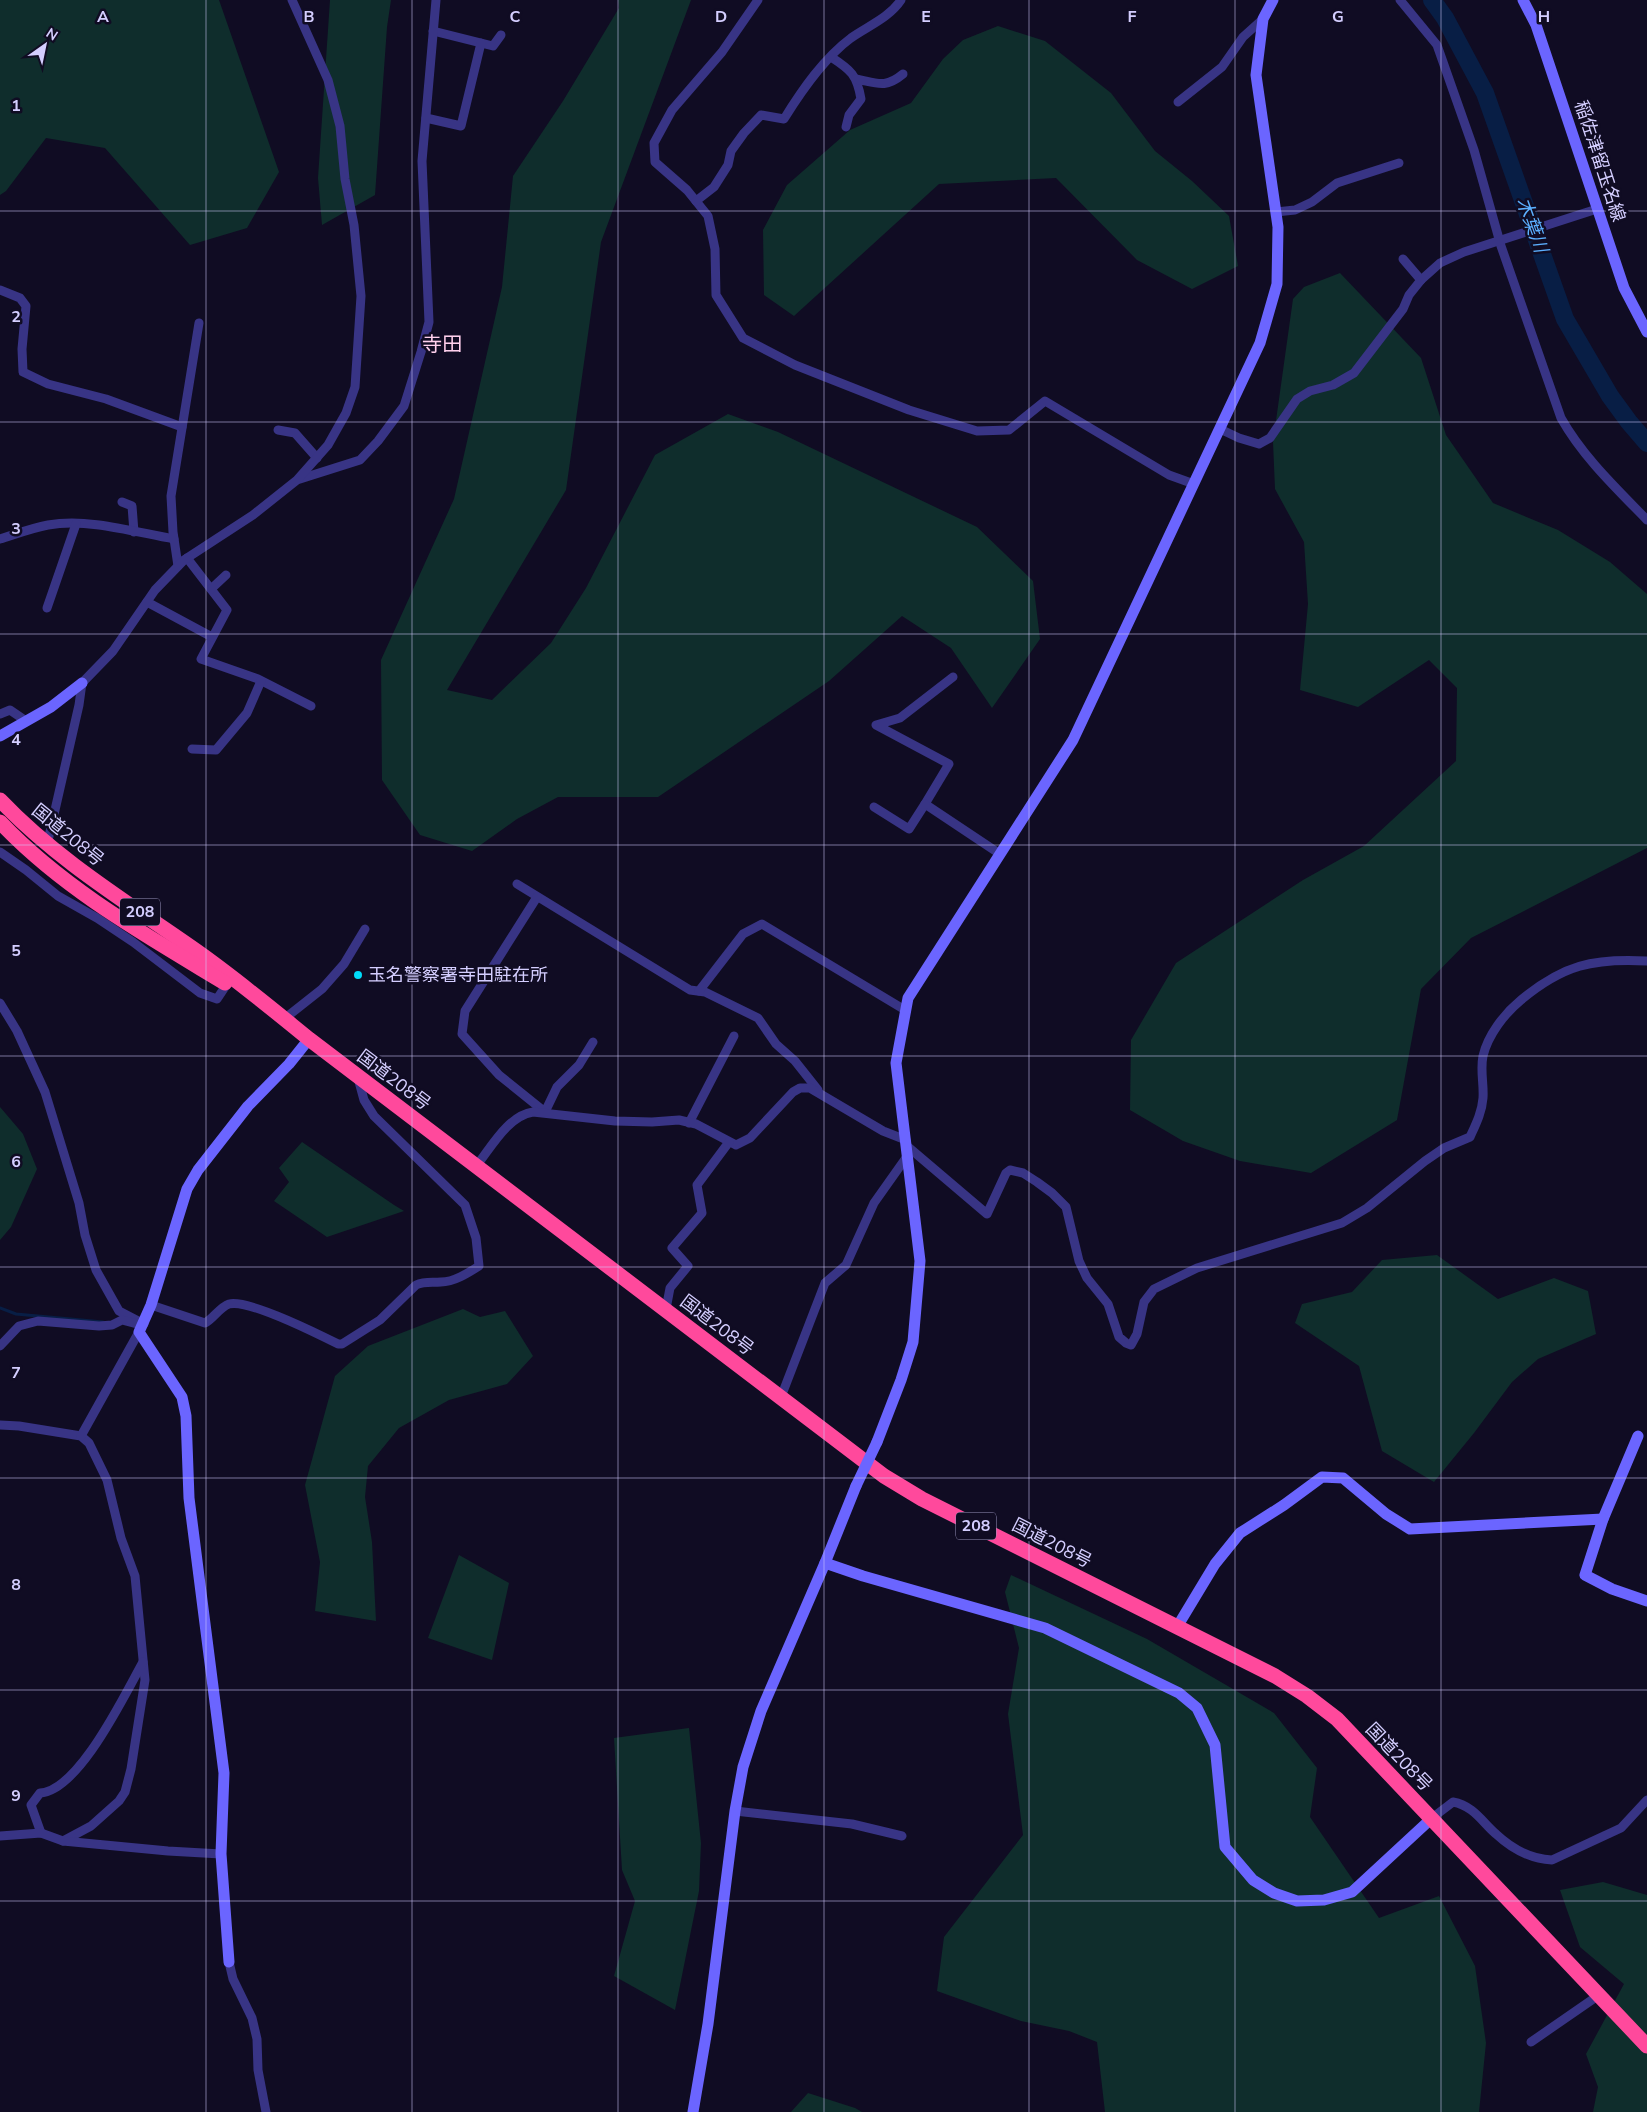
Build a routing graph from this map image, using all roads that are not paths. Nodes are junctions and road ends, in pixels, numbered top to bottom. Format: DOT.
graph roads {
  1 [pos="292,0"];
  2 [pos="436,0"];
  3 [pos="758,0"];
  4 [pos="901,0"];
  5 [pos="1273,0"];
  6 [pos="1400,0"];
  7 [pos="1524,0"];
  8 [pos="1263,19"];
  9 [pos="433,31"];
  10 [pos="501,36"];
  11 [pos="481,43"];
  12 [pos="832,57"];
  13 [pos="903,74"];
  14 [pos="856,80"];
  15 [pos="1178,102"];
  16 [pos="426,118"];
  17 [pos="846,127"];
  18 [pos="1399,163"];
  19 [pos="696,201"];
  20 [pos="1597,210"];
  21 [pos="1276,212"];
  22 [pos="1500,241"];
  23 [pos="1403,259"];
  24 [pos="1421,280"];
  25 [pos="0,290"];
  26 [pos="199,323"];
  27 [pos="1645,325"];
  28 [pos="182,427"];
  29 [pos="1220,429"];
  30 [pos="278,430"];
  31 [pos="317,458"];
  32 [pos="297,480"];
  33 [pos="1194,484"];
  34 [pos="122,502"];
  35 [pos="1647,520"];
  36 [pos="76,524"];
  37 [pos="134,532"];
  38 [pos="0,539"];
  39 [pos="174,539"];
  40 [pos="187,558"];
  41 [pos="178,566"];
  42 [pos="226,575"];
  43 [pos="211,589"];
  44 [pos="147,602"];
  45 [pos="47,608"];
  46 [pos="212,637"];
  47 [pos="953,677"];
  48 [pos="261,681"];
  49 [pos="82,683"];
  50 [pos="311,706"];
  51 [pos="0,714"];
  52 [pos="26,721"];
  53 [pos="0,736"];
  54 [pos="192,749"];
  55 [pos="0,800"];
  56 [pos="925,804"];
  57 [pos="874,807"];
  58 [pos="0,822"];
  59 [pos="47,845"];
  60 [pos="0,852"];
  61 [pos="1000,854"];
  62 [pos="67,882"];
  63 [pos="517,884"];
  64 [pos="58,896"];
  65 [pos="537,897"];
  66 [pos="365,929"];
  67 [pos="1647,962"];
  68 [pos="227,984"];
  69 [pos="699,991"];
  70 [pos="0,1003"];
  71 [pos="905,1010"];
  72 [pos="284,1019"];
  73 [pos="734,1036"];
  74 [pos="309,1039"];
  75 [pos="593,1042"];
  76 [pos="357,1076"];
  77 [pos="820,1093"];
  78 [pos="545,1112"];
  79 [pos="690,1122"];
  80 [pos="729,1142"];
  81 [pos="907,1147"];
  82 [pos="477,1165"];
  83 [pos="151,1305"];
  84 [pos="666,1309"];
  85 [pos="142,1327"];
  86 [pos="0,1346"];
  87 [pos="781,1397"];
  88 [pos="0,1425"];
  89 [pos="81,1436"];
  90 [pos="1638,1436"];
  91 [pos="1603,1520"];
  92 [pos="825,1563"];
  93 [pos="1647,1601"];
  94 [pos="1177,1627"];
  95 [pos="143,1662"];
  96 [pos="1647,1800"];
  97 [pos="735,1811"];
  98 [pos="1432,1818"];
  99 [pos="40,1833"];
  100 [pos="0,1836"];
  101 [pos="902,1836"];
  102 [pos="63,1841"];
  103 [pos="221,1854"];
  104 [pos="234,1964"];
  105 [pos="1599,1995"];
  106 [pos="1531,2042"];
  107 [pos="1647,2046"];
  108 [pos="266,2112"];
  109 [pos="692,2112"];
  1 -- 31 [label="street"];
  2 -- 9 [label="street"];
  3 -- 19 [label="street"];
  4 -- 12 [label="street"];
  5 -- 8 [label="street"];
  6 -- 22 [label="street"];
  7 -- 20 [label="street, 稲佐津留玉名線"];
  8 -- 15 [label="street"];
  8 -- 21 [label="street"];
  9 -- 11 [label="street"];
  9 -- 16 [label="street"];
  10 -- 11 [label="street"];
  11 -- 16 [label="street"];
  12 -- 14 [label="street"];
  12 -- 19 [label="street"];
  13 -- 14 [label="street"];
  14 -- 17 [label="street"];
  16 -- 32 [label="street"];
  18 -- 21 [label="street"];
  19 -- 33 [label="street"];
  20 -- 22 [label="street"];
  20 -- 27 [label="street, 稲佐津留玉名線"];
  21 -- 29 [label="street"];
  22 -- 24 [label="street"];
  22 -- 35 [label="street"];
  23 -- 24 [label="street"];
  24 -- 29 [label="street"];
  25 -- 28 [label="street"];
  26 -- 28 [label="street"];
  28 -- 39 [label="street"];
  29 -- 33 [label="street"];
  30 -- 31 [label="street"];
  31 -- 32 [label="street"];
  32 -- 40 [label="street"];
  33 -- 61 [label="street"];
  34 -- 37 [label="street"];
  36 -- 37 [label="street"];
  36 -- 38 [label="street"];
  36 -- 45 [label="street"];
  37 -- 39 [label="street"];
  39 -- 41 [label="street"];
  40 -- 41 [label="street"];
  40 -- 43 [label="street"];
  41 -- 44 [label="street"];
  42 -- 43 [label="street"];
  43 -- 46 [label="street"];
  44 -- 46 [label="street"];
  44 -- 49 [label="street"];
  46 -- 48 [label="street"];
  47 -- 56 [label="street"];
  48 -- 50 [label="street"];
  48 -- 54 [label="street"];
  49 -- 52 [label="street"];
  49 -- 59 [label="street"];
  51 -- 52 [label="street"];
  52 -- 53 [label="street"];
  55 -- 59 [label="highway, 国道208号 / 208"];
  56 -- 57 [label="street"];
  56 -- 61 [label="street"];
  58 -- 62 [label="highway, 国道208号 / 208"];
  59 -- 72 [label="highway, 国道208号 / 208"];
  60 -- 64 [label="street"];
  61 -- 71 [label="street"];
  62 -- 64 [label="street"];
  62 -- 68 [label="highway, 国道208号 / 208"];
  63 -- 65 [label="street"];
  64 -- 68 [label="street"];
  65 -- 69 [label="street"];
  65 -- 78 [label="street"];
  66 -- 72 [label="street"];
  67 -- 81 [label="street"];
  68 -- 72 [label="highway, 国道208号 / 208"];
  69 -- 71 [label="street"];
  69 -- 77 [label="street"];
  70 -- 85 [label="street"];
  71 -- 81 [label="street"];
  72 -- 74 [label="highway, 国道208号 / 208"];
  73 -- 79 [label="street"];
  74 -- 76 [label="highway, 国道208号 / 208"];
  74 -- 83 [label="street"];
  75 -- 78 [label="street"];
  76 -- 82 [label="highway, 国道208号 / 208"];
  76 -- 83 [label="street"];
  77 -- 80 [label="street"];
  77 -- 81 [label="street"];
  78 -- 79 [label="street"];
  78 -- 82 [label="street"];
  79 -- 80 [label="street"];
  80 -- 84 [label="street"];
  81 -- 87 [label="street"];
  81 -- 92 [label="street, bridge"];
  82 -- 84 [label="highway, 国道208号 / 208"];
  83 -- 85 [label="street"];
  84 -- 87 [label="highway, 国道208号 / 208"];
  85 -- 86 [label="street"];
  85 -- 89 [label="street"];
  85 -- 103 [label="street"];
  87 -- 94 [label="highway, 国道208号 / 208"];
  88 -- 89 [label="street"];
  89 -- 95 [label="street"];
  90 -- 91 [label="street"];
  91 -- 93 [label="street"];
  91 -- 94 [label="street"];
  92 -- 97 [label="street"];
  92 -- 98 [label="street"];
  94 -- 98 [label="highway, 国道208号 / 208"];
  95 -- 99 [label="street"];
  95 -- 102 [label="street"];
  96 -- 98 [label="street"];
  97 -- 101 [label="street"];
  97 -- 109 [label="street"];
  98 -- 105 [label="highway, 国道208号 / 208"];
  99 -- 100 [label="street"];
  99 -- 102 [label="street"];
  102 -- 103 [label="street"];
  103 -- 104 [label="street"];
  104 -- 108 [label="street"];
  105 -- 106 [label="street"];
  105 -- 107 [label="highway, 国道208号 / 208"];
}
